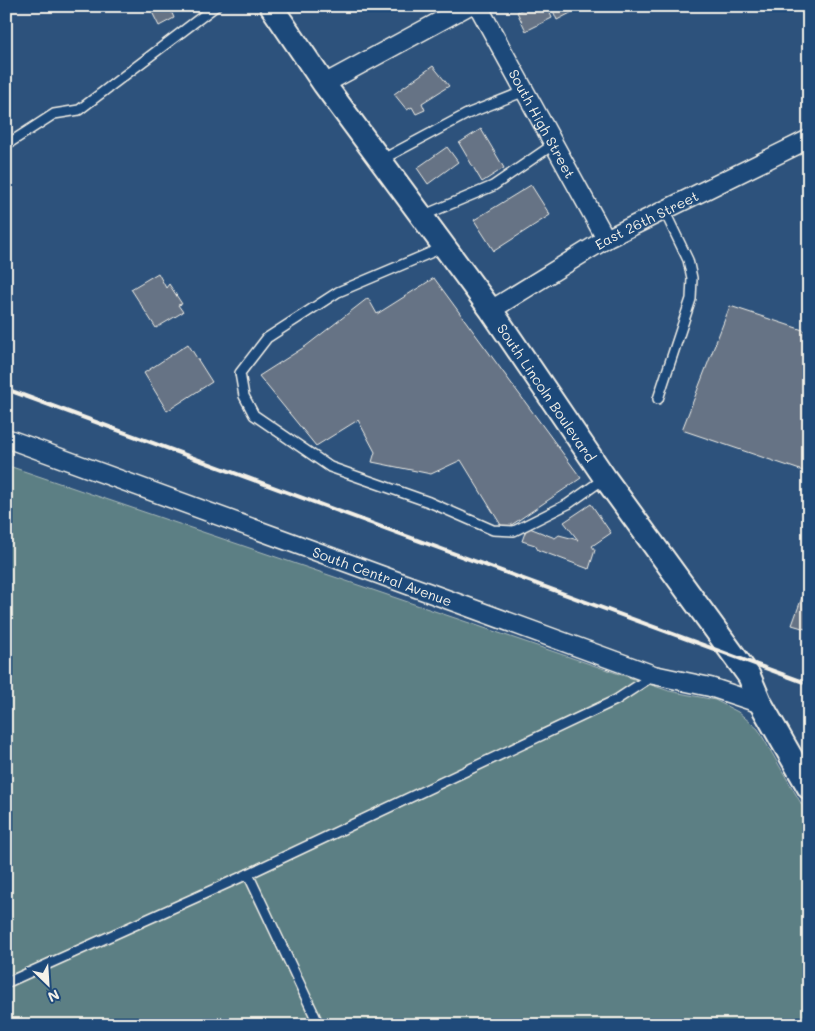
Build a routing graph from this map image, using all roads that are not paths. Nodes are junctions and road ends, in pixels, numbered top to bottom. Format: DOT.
graph roads {
  1 [pos="216,6"];
  2 [pos="271,6"];
  3 [pos="468,6"];
  4 [pos="478,6"];
  5 [pos="324,84"];
  6 [pos="525,91"];
  7 [pos="807,141"];
  8 [pos="554,144"];
  9 [pos="6,145"];
  10 [pos="381,160"];
  11 [pos="664,210"];
  12 [pos="422,216"];
  13 [pos="606,239"];
  14 [pos="444,247"];
  15 [pos="491,310"];
  16 [pos="658,400"];
  17 [pos="6,438"];
  18 [pos="605,478"];
  19 [pos="654,675"];
  20 [pos="761,704"];
  21 [pos="809,788"];
  22 [pos="248,874"];
  23 [pos="6,983"];
  24 [pos="319,1025"];
  1 -- 9 [label="lane"];
  2 -- 5 [label="street, South Lincoln Boulevard"];
  3 -- 5 [label="street"];
  4 -- 6 [label="street, South High Street"];
  5 -- 10 [label="street, South Lincoln Boulevard"];
  6 -- 8 [label="street, South High Street"];
  6 -- 10 [label="lane"];
  7 -- 11 [label="street, East 26th Street"];
  8 -- 12 [label="lane"];
  8 -- 13 [label="street, South High Street"];
  10 -- 12 [label="street, South Lincoln Boulevard"];
  11 -- 13 [label="street, East 26th Street"];
  11 -- 16 [label="lane"];
  12 -- 14 [label="street, South Lincoln Boulevard"];
  13 -- 15 [label="street, East 26th Street"];
  14 -- 15 [label="street, South Lincoln Boulevard"];
  14 -- 18 [label="lane"];
  15 -- 18 [label="street, South Lincoln Boulevard"];
  17 -- 19 [label="street, South Central Avenue"];
  18 -- 20 [label="street, South Lincoln Boulevard"];
  19 -- 20 [label="street, South Central Avenue"];
  19 -- 22 [label="lane"];
  20 -- 21 [label="street, South Lincoln Boulevard"];
  22 -- 23 [label="lane"];
  22 -- 24 [label="lane"];
}
